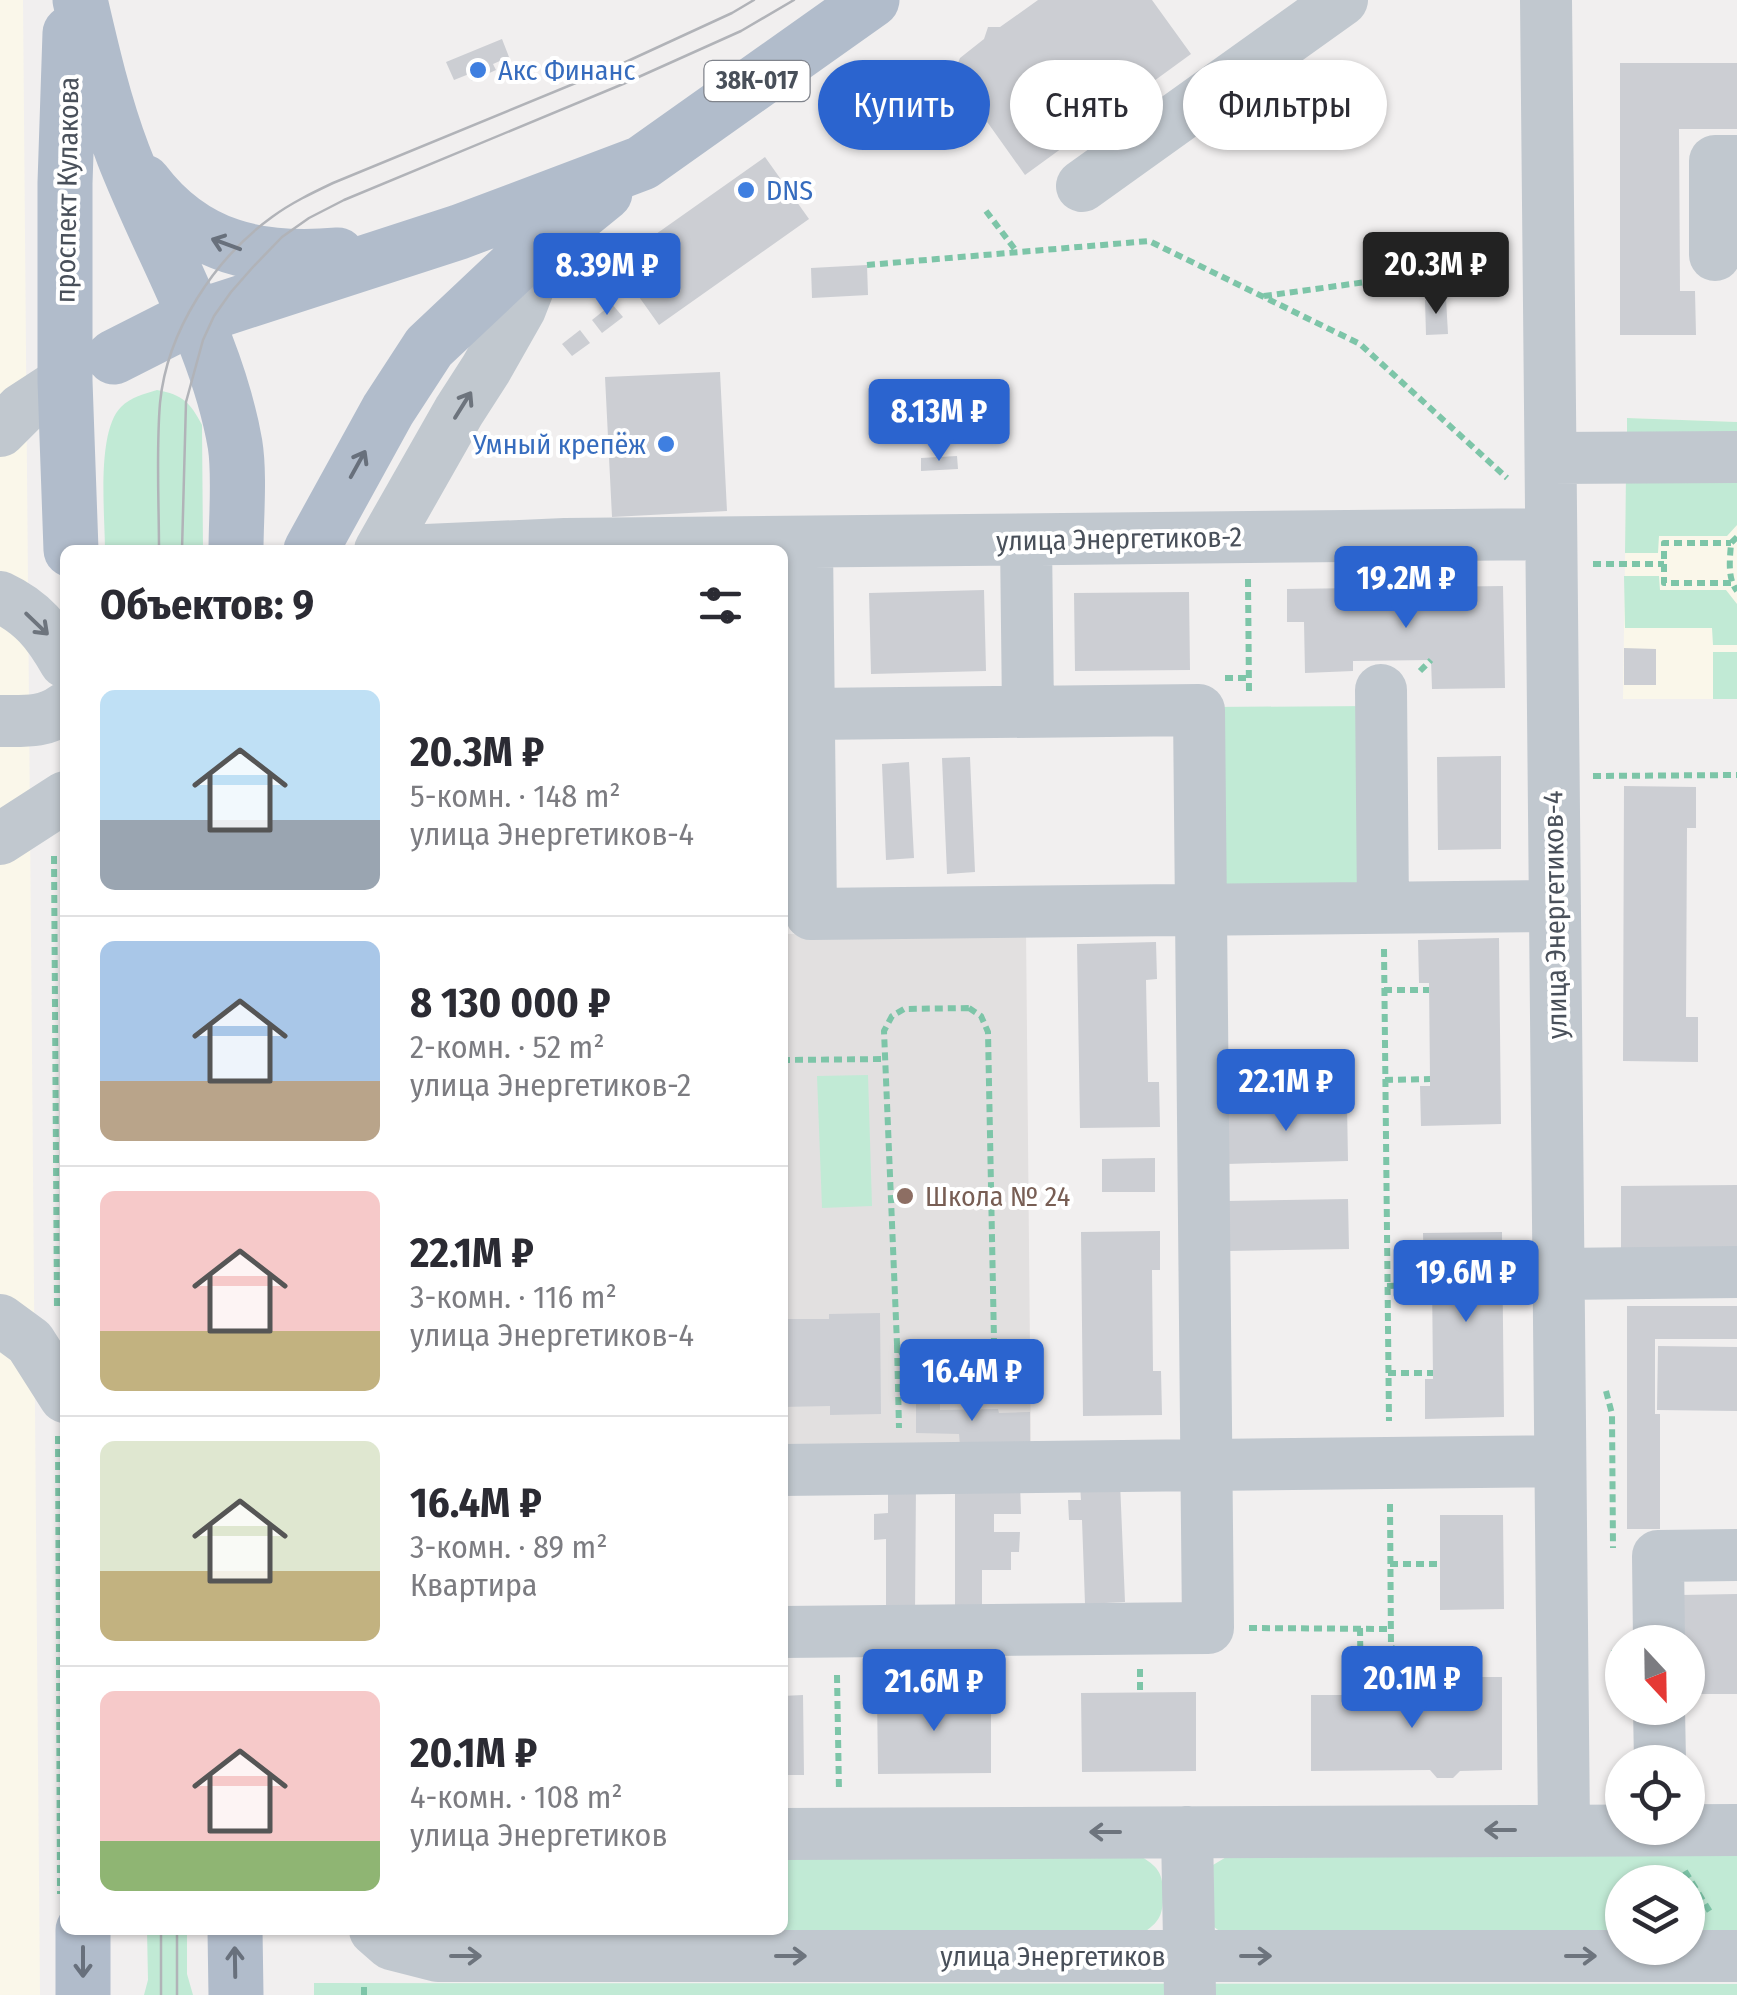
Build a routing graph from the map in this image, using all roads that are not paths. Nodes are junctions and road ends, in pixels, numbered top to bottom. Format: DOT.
graph roads {
  1 [pos="71,0"];
  2 [pos="80,0"];
  3 [pos="872,0"];
  4 [pos="1342,0"];
  5 [pos="1546,0"];
  6 [pos="123,154"];
  7 [pos="1737,161"];
  8 [pos="642,163"];
  9 [pos="1082,186"];
  10 [pos="459,232"];
  11 [pos="547,240"];
  12 [pos="1715,255"];
  13 [pos="194,318"];
  14 [pos="114,357"];
  15 [pos="65,380"];
  16 [pos="0,432"];
  17 [pos="236,448"];
  18 [pos="1550,458"];
  19 [pos="1737,458"];
  20 [pos="1026,540"];
  21 [pos="807,542"];
  22 [pos="71,545"];
  23 [pos="236,545"];
  24 [pos="315,545"];
  25 [pos="383,545"];
  26 [pos="543,545"];
  27 [pos="1551,549"];
  28 [pos="0,597"];
  29 [pos="60,653"];
  30 [pos="1381,690"];
  31 [pos="60,712"];
  32 [pos="1028,712"];
  33 [pos="809,714"];
  34 [pos="0,721"];
  35 [pos="60,800"];
  36 [pos="0,839"];
  37 [pos="1555,906"];
  38 [pos="1383,908"];
  39 [pos="1201,910"];
  40 [pos="1737,1272"];
  41 [pos="1558,1274"];
  42 [pos="0,1320"];
  43 [pos="60,1389"];
  44 [pos="1560,1461"];
  45 [pos="1206,1465"];
  46 [pos="788,1470"];
  47 [pos="1737,1554"];
  48 [pos="1640,1625"];
  49 [pos="788,1632"];
  50 [pos="1564,1830"];
  51 [pos="1737,1830"];
  52 [pos="1187,1832"];
  53 [pos="788,1834"];
  54 [pos="1605,1834"];
  55 [pos="1705,1835"];
  56 [pos="82,1935"];
  57 [pos="235,1935"];
  58 [pos="381,1935"];
  59 [pos="1727,1940"];
  60 [pos="1189,1976"];
  61 [pos="83,1995"];
  62 [pos="236,1995"];
  1 -- 15 [label="main road, проспект Кулакова"];
  2 -- 6 [label="main road"];
  3 -- 8 [label="main road, 38К-017"];
  4 -- 9 [label="street"];
  5 -- 18 [label="street, улица Энергетиков-4"];
  10 -- 6 [label="main road, one-way"];
  6 -- 13 [label="main road"];
  7 -- 12 [label="street"];
  8 -- 10 [label="main road"];
  8 -- 11 [label="main road"];
  10 -- 13 [label="main road"];
  24 -- 11 [label="main road, one-way"];
  25 -- 11 [label="street, one-way"];
  13 -- 14 [label="main road"];
  13 -- 17 [label="main road"];
  14 -- 15 [label="main road"];
  14 -- 17 [label="main road"];
  15 -- 16 [label="street"];
  15 -- 22 [label="main road, проспект Кулакова"];
  17 -- 23 [label="main road"];
  18 -- 19 [label="street"];
  18 -- 27 [label="street, улица Энергетиков-4"];
  20 -- 21 [label="street, улица Энергетиков-2"];
  20 -- 27 [label="street, улица Энергетиков-2"];
  20 -- 32 [label="street"];
  21 -- 26 [label="street, улица Энергетиков-2"];
  21 -- 33 [label="street"];
  27 -- 37 [label="street, улица Энергетиков-4"];
  28 -- 29 [label="street, one-way"];
  30 -- 38 [label="street"];
  31 -- 34 [label="street"];
  32 -- 33 [label="street"];
  32 -- 39 [label="street"];
  33 -- 39 [label="street"];
  35 -- 36 [label="street"];
  37 -- 38 [label="street"];
  37 -- 41 [label="street, улица Энергетиков-4"];
  38 -- 39 [label="street"];
  39 -- 45 [label="street"];
  40 -- 41 [label="street"];
  41 -- 44 [label="street, улица Энергетиков-4"];
  42 -- 43 [label="street"];
  44 -- 45 [label="street"];
  44 -- 50 [label="street, улица Энергетиков-4"];
  45 -- 46 [label="street"];
  45 -- 49 [label="street"];
  47 -- 48 [label="street"];
  50 -- 52 [label="street, one-way"];
  50 -- 54 [label="street"];
  51 -- 55 [label="street"];
  52 -- 53 [label="street, one-way"];
  52 -- 60 [label="street"];
  56 -- 61 [label="main road, one-way"];
  62 -- 57 [label="main road, one-way"];
  58 -- 60 [label="street, улица Энергетиков, one-way"];
  60 -- 59 [label="street, улица Энергетиков, one-way"];
}
